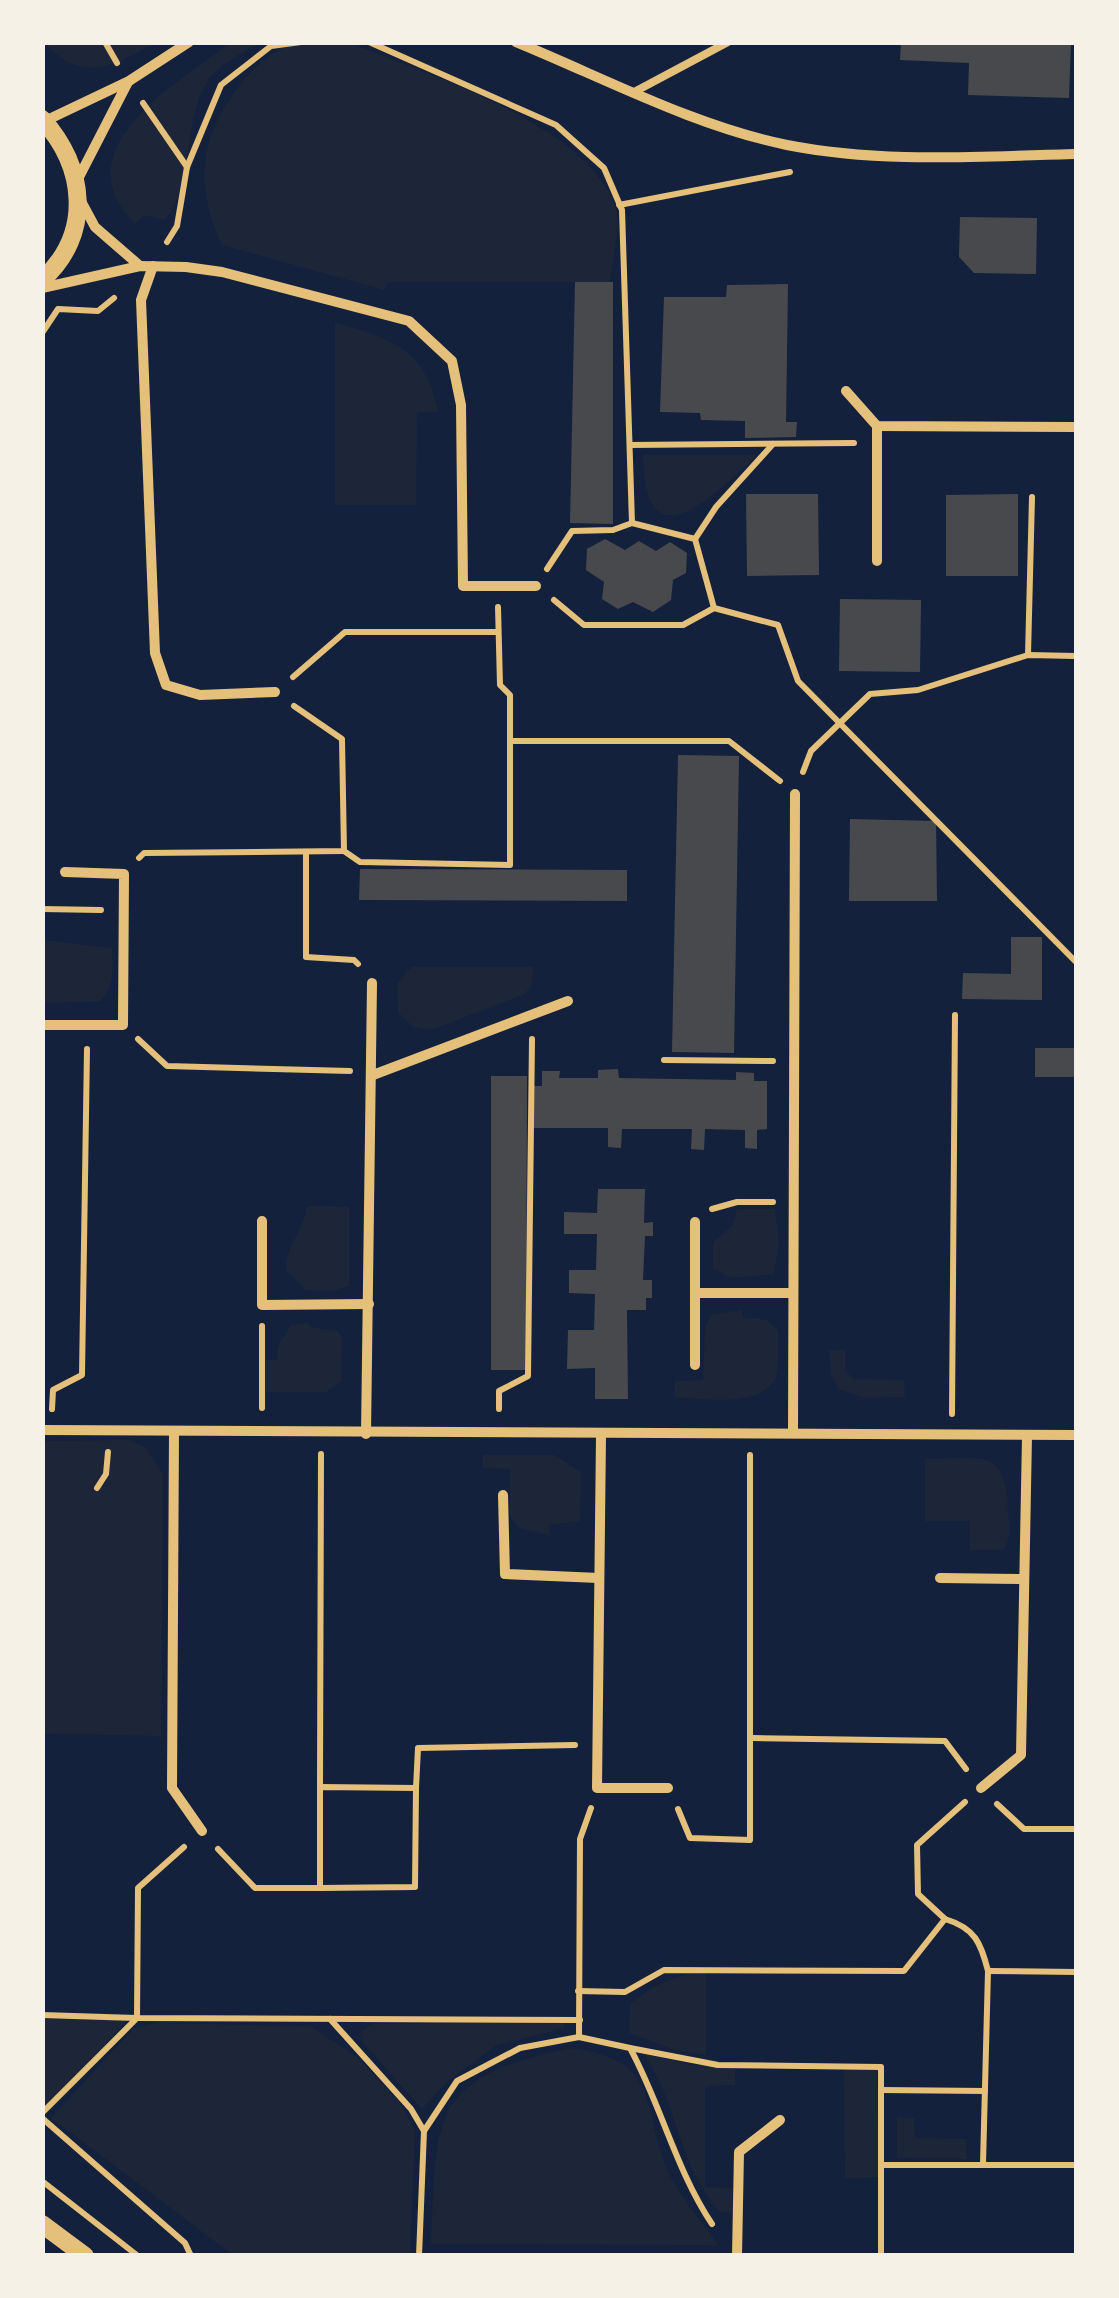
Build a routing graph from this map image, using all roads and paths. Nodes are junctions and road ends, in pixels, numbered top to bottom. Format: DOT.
graph roads {
  1 [pos="189,42"];
  2 [pos="301,42"];
  3 [pos="369,42"];
  4 [pos="516,42"];
  5 [pos="728,42"];
  6 [pos="128,81"];
  7 [pos="636,91"];
  8 [pos="44,120"];
  9 [pos="1076,154"];
  10 [pos="802,170"];
  11 [pos="78,179"];
  12 [pos="80,200"];
  13 [pos="620,205"];
  14 [pos="140,266"];
  15 [pos="153,266"];
  16 [pos="42,280"];
  17 [pos="42,288"];
  18 [pos="42,333"];
  19 [pos="846,391"];
  20 [pos="877,426"];
  21 [pos="1076,426"];
  22 [pos="877,443"];
  23 [pos="773,444"];
  24 [pos="630,445"];
  25 [pos="1032,497"];
  26 [pos="632,523"];
  27 [pos="694,539"];
  28 [pos="877,561"];
  29 [pos="497,586"];
  30 [pos="536,586"];
  31 [pos="714,608"];
  32 [pos="498,632"];
  33 [pos="1028,655"];
  34 [pos="1076,656"];
  35 [pos="275,692"];
  36 [pos="838,722"];
  37 [pos="510,741"];
  38 [pos="795,794"];
  39 [pos="344,852"];
  40 [pos="306,853"];
  41 [pos="65,872"];
  42 [pos="124,874"];
  43 [pos="42,909"];
  44 [pos="125,911"];
  45 [pos="1076,962"];
  46 [pos="372,983"];
  47 [pos="568,1001"];
  48 [pos="532,1013"];
  49 [pos="955,1015"];
  50 [pos="42,1024"];
  51 [pos="87,1025"];
  52 [pos="122,1025"];
  53 [pos="664,1060"];
  54 [pos="794,1061"];
  55 [pos="374,1075"];
  56 [pos="793,1202"];
  57 [pos="262,1221"];
  58 [pos="696,1222"];
  59 [pos="695,1292"];
  60 [pos="792,1293"];
  61 [pos="262,1304"];
  62 [pos="369,1304"];
  63 [pos="695,1366"];
  64 [pos="46,1430"];
  65 [pos="174,1432"];
  66 [pos="262,1433"];
  67 [pos="750,1433"];
  68 [pos="793,1433"];
  69 [pos="321,1434"];
  70 [pos="366,1434"];
  71 [pos="952,1434"];
  72 [pos="499,1436"];
  73 [pos="602,1436"];
  74 [pos="1027,1436"];
  75 [pos="1076,1436"];
  76 [pos="108,1451"];
  77 [pos="98,1488"];
  78 [pos="503,1495"];
  79 [pos="599,1578"];
  80 [pos="940,1578"];
  81 [pos="1023,1578"];
  82 [pos="598,1735"];
  83 [pos="754,1738"];
  84 [pos="320,1787"];
  85 [pos="416,1788"];
  86 [pos="597,1788"];
  87 [pos="668,1788"];
  88 [pos="981,1788"];
  89 [pos="1076,1829"];
  90 [pos="202,1832"];
  91 [pos="320,1888"];
  92 [pos="946,1918"];
  93 [pos="988,1971"];
  94 [pos="1076,1972"];
  95 [pos="578,1991"];
  96 [pos="42,2016"];
  97 [pos="137,2018"];
  98 [pos="329,2018"];
  99 [pos="580,2020"];
  100 [pos="579,2037"];
  101 [pos="630,2048"];
  102 [pos="881,2090"];
  103 [pos="985,2091"];
  104 [pos="42,2116"];
  105 [pos="780,2120"];
  106 [pos="424,2131"];
  107 [pos="882,2164"];
  108 [pos="983,2164"];
  109 [pos="1076,2165"];
  110 [pos="42,2182"];
  111 [pos="42,2224"];
  112 [pos="738,2240"];
  113 [pos="85,2256"];
  114 [pos="138,2256"];
  115 [pos="191,2256"];
  116 [pos="419,2256"];
  117 [pos="738,2256"];
  118 [pos="881,2256"];
  1 -- 6 [label="street"];
  2 -- 15 [label="path"];
  3 -- 13 [label="path"];
  4 -- 7 [label="street"];
  5 -- 7 [label="lane"];
  6 -- 8 [label="street"];
  6 -- 11 [label="street"];
  7 -- 9 [label="street"];
  8 -- 11 [label="street"];
  10 -- 13 [label="path"];
  11 -- 12 [label="street"];
  12 -- 14 [label="street"];
  12 -- 16 [label="street"];
  13 -- 24 [label="path"];
  14 -- 15 [label="street"];
  14 -- 17 [label="street"];
  15 -- 18 [label="path"];
  15 -- 29 [label="street"];
  15 -- 35 [label="street"];
  19 -- 20 [label="street"];
  20 -- 21 [label="street"];
  20 -- 22 [label="street"];
  22 -- 23 [label="path"];
  22 -- 28 [label="street"];
  23 -- 24 [label="path"];
  23 -- 27 [label="path"];
  24 -- 26 [label="path"];
  25 -- 33 [label="path"];
  26 -- 27 [label="path"];
  26 -- 30 [label="path"];
  27 -- 31 [label="path"];
  29 -- 30 [label="street"];
  29 -- 32 [label="path"];
  30 -- 31 [label="path"];
  31 -- 36 [label="path"];
  32 -- 35 [label="path"];
  32 -- 37 [label="path"];
  33 -- 34 [label="path"];
  33 -- 36 [label="path"];
  35 -- 39 [label="path"];
  36 -- 38 [label="path"];
  36 -- 45 [label="path"];
  37 -- 38 [label="path"];
  37 -- 39 [label="path"];
  38 -- 54 [label="street"];
  39 -- 40 [label="path"];
  40 -- 42 [label="path"];
  40 -- 46 [label="path"];
  41 -- 42 [label="street"];
  42 -- 44 [label="street"];
  43 -- 44 [label="path"];
  44 -- 52 [label="street"];
  46 -- 55 [label="street"];
  47 -- 48 [label="street"];
  48 -- 55 [label="street"];
  48 -- 72 [label="path"];
  49 -- 71 [label="path"];
  50 -- 51 [label="street"];
  51 -- 52 [label="street"];
  51 -- 64 [label="path"];
  52 -- 55 [label="path"];
  53 -- 54 [label="path"];
  54 -- 56 [label="street"];
  55 -- 62 [label="street"];
  56 -- 58 [label="path"];
  56 -- 60 [label="street"];
  57 -- 61 [label="street"];
  58 -- 59 [label="street"];
  59 -- 60 [label="street"];
  59 -- 63 [label="street"];
  60 -- 68 [label="street"];
  61 -- 62 [label="street"];
  61 -- 66 [label="path"];
  62 -- 70 [label="street"];
  64 -- 65 [label="street"];
  65 -- 66 [label="street"];
  65 -- 90 [label="street"];
  66 -- 69 [label="street"];
  67 -- 68 [label="street"];
  67 -- 73 [label="street"];
  67 -- 83 [label="path"];
  68 -- 71 [label="street"];
  69 -- 70 [label="street"];
  69 -- 84 [label="path"];
  70 -- 72 [label="street"];
  71 -- 74 [label="street"];
  72 -- 73 [label="street"];
  73 -- 79 [label="street"];
  74 -- 75 [label="street"];
  74 -- 81 [label="street"];
  76 -- 77 [label="path"];
  78 -- 79 [label="street"];
  79 -- 82 [label="street"];
  80 -- 81 [label="street"];
  81 -- 88 [label="street"];
  82 -- 85 [label="path"];
  82 -- 86 [label="street"];
  83 -- 87 [label="path"];
  83 -- 88 [label="path"];
  84 -- 85 [label="path"];
  84 -- 91 [label="path"];
  85 -- 91 [label="path"];
  86 -- 87 [label="street"];
  86 -- 95 [label="path"];
  88 -- 89 [label="path"];
  88 -- 92 [label="path"];
  90 -- 91 [label="path"];
  90 -- 97 [label="path"];
  92 -- 93 [label="path"];
  92 -- 95 [label="path"];
  93 -- 94 [label="path"];
  93 -- 103 [label="path"];
  95 -- 99 [label="path"];
  96 -- 97 [label="path"];
  97 -- 98 [label="path"];
  97 -- 104 [label="path"];
  98 -- 99 [label="path"];
  98 -- 106 [label="path"];
  99 -- 100 [label="path"];
  100 -- 101 [label="path"];
  100 -- 106 [label="path"];
  101 -- 102 [label="path"];
  101 -- 112 [label="path"];
  102 -- 103 [label="path"];
  102 -- 107 [label="path"];
  103 -- 108 [label="path"];
  104 -- 115 [label="path"];
  105 -- 112 [label="street"];
  106 -- 116 [label="path"];
  107 -- 108 [label="path"];
  107 -- 118 [label="path"];
  108 -- 109 [label="path"];
  110 -- 114 [label="path"];
  111 -- 113 [label="street"];
  112 -- 117 [label="street"];
}
